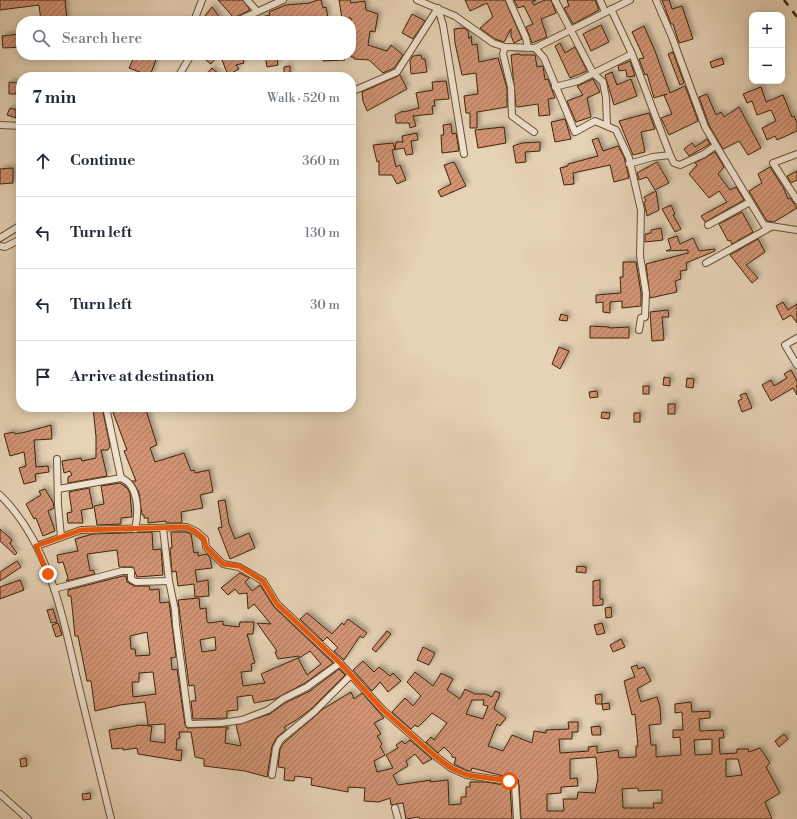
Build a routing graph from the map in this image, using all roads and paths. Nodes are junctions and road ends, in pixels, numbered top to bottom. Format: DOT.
graph roads {
  1 [pos="202,0"];
  2 [pos="247,0"];
  3 [pos="283,0"];
  4 [pos="417,0"];
  5 [pos="509,0"];
  6 [pos="555,0"];
  7 [pos="600,0"];
  8 [pos="630,0"];
  9 [pos="656,0"];
  10 [pos="438,8"];
  11 [pos="257,11"];
  12 [pos="608,11"];
  13 [pos="196,16"];
  14 [pos="246,16"];
  15 [pos="570,30"];
  16 [pos="505,47"];
  17 [pos="531,48"];
  18 [pos="632,54"];
  19 [pos="188,60"];
  20 [pos="181,72"];
  21 [pos="593,73"];
  22 [pos="555,87"];
  23 [pos="356,90"];
  24 [pos="0,125"];
  25 [pos="607,125"];
  26 [pos="16,126"];
  27 [pos="534,132"];
  28 [pos="715,146"];
  29 [pos="464,154"];
  30 [pos="797,154"];
  31 [pos="670,155"];
  32 [pos="629,164"];
  33 [pos="797,200"];
  34 [pos="750,202"];
  35 [pos="708,225"];
  36 [pos="771,227"];
  37 [pos="16,228"];
  38 [pos="797,230"];
  39 [pos="0,238"];
  40 [pos="16,242"];
  41 [pos="0,246"];
  42 [pos="706,263"];
  43 [pos="640,330"];
  44 [pos="797,338"];
  45 [pos="797,365"];
  46 [pos="107,412"];
  47 [pos="57,459"];
  48 [pos="122,478"];
  49 [pos="58,489"];
  50 [pos="0,495"];
  51 [pos="163,528"];
  52 [pos="135,529"];
  53 [pos="61,537"];
  54 [pos="36,546"];
  55 [pos="169,581"];
  56 [pos="54,589"];
  57 [pos="340,663"];
  58 [pos="351,675"];
  59 [pos="272,775"];
  60 [pos="0,794"];
  61 [pos="395,808"];
  62 [pos="28,819"];
  63 [pos="111,819"];
  64 [pos="398,819"];
  65 [pos="517,819"];
  1 -- 13 [label="street"];
  2 -- 11 [label="street"];
  3 -- 11 [label="street"];
  4 -- 10 [label="street"];
  5 -- 17 [label="street"];
  6 -- 15 [label="street"];
  7 -- 12 [label="street"];
  8 -- 12 [label="street"];
  9 -- 28 [label="street"];
  10 -- 16 [label="street"];
  10 -- 23 [label="street"];
  10 -- 29 [label="street"];
  11 -- 14 [label="street"];
  12 -- 15 [label="street"];
  12 -- 18 [label="street"];
  15 -- 17 [label="street"];
  15 -- 21 [label="street"];
  16 -- 17 [label="street"];
  16 -- 27 [label="street"];
  17 -- 22 [label="street"];
  18 -- 21 [label="street"];
  18 -- 31 [label="street"];
  19 -- 20 [label="street"];
  21 -- 22 [label="street"];
  21 -- 25 [label="street"];
  22 -- 25 [label="street"];
  24 -- 26 [label="street"];
  25 -- 32 [label="street"];
  28 -- 31 [label="street"];
  28 -- 34 [label="street"];
  30 -- 33 [label="street"];
  31 -- 32 [label="street"];
  32 -- 43 [label="street"];
  34 -- 35 [label="street"];
  34 -- 36 [label="street"];
  36 -- 38 [label="street"];
  36 -- 42 [label="street"];
  37 -- 39 [label="street"];
  40 -- 41 [label="street"];
  44 -- 45 [label="street"];
  46 -- 48 [label="street"];
  47 -- 49 [label="street"];
  48 -- 49 [label="street"];
  48 -- 52 [label="street"];
  49 -- 53 [label="street"];
  50 -- 54 [label="street"];
  51 -- 52 [label="street"];
  51 -- 55 [label="street"];
  51 -- 57 [label="street"];
  52 -- 53 [label="street"];
  53 -- 54 [label="street"];
  54 -- 56 [label="street"];
  55 -- 56 [label="street"];
  55 -- 57 [label="street"];
  56 -- 63 [label="street"];
  57 -- 58 [label="street"];
  58 -- 59 [label="street"];
  58 -- 65 [label="street"];
  60 -- 62 [label="street"];
  61 -- 64 [label="street"];
}
